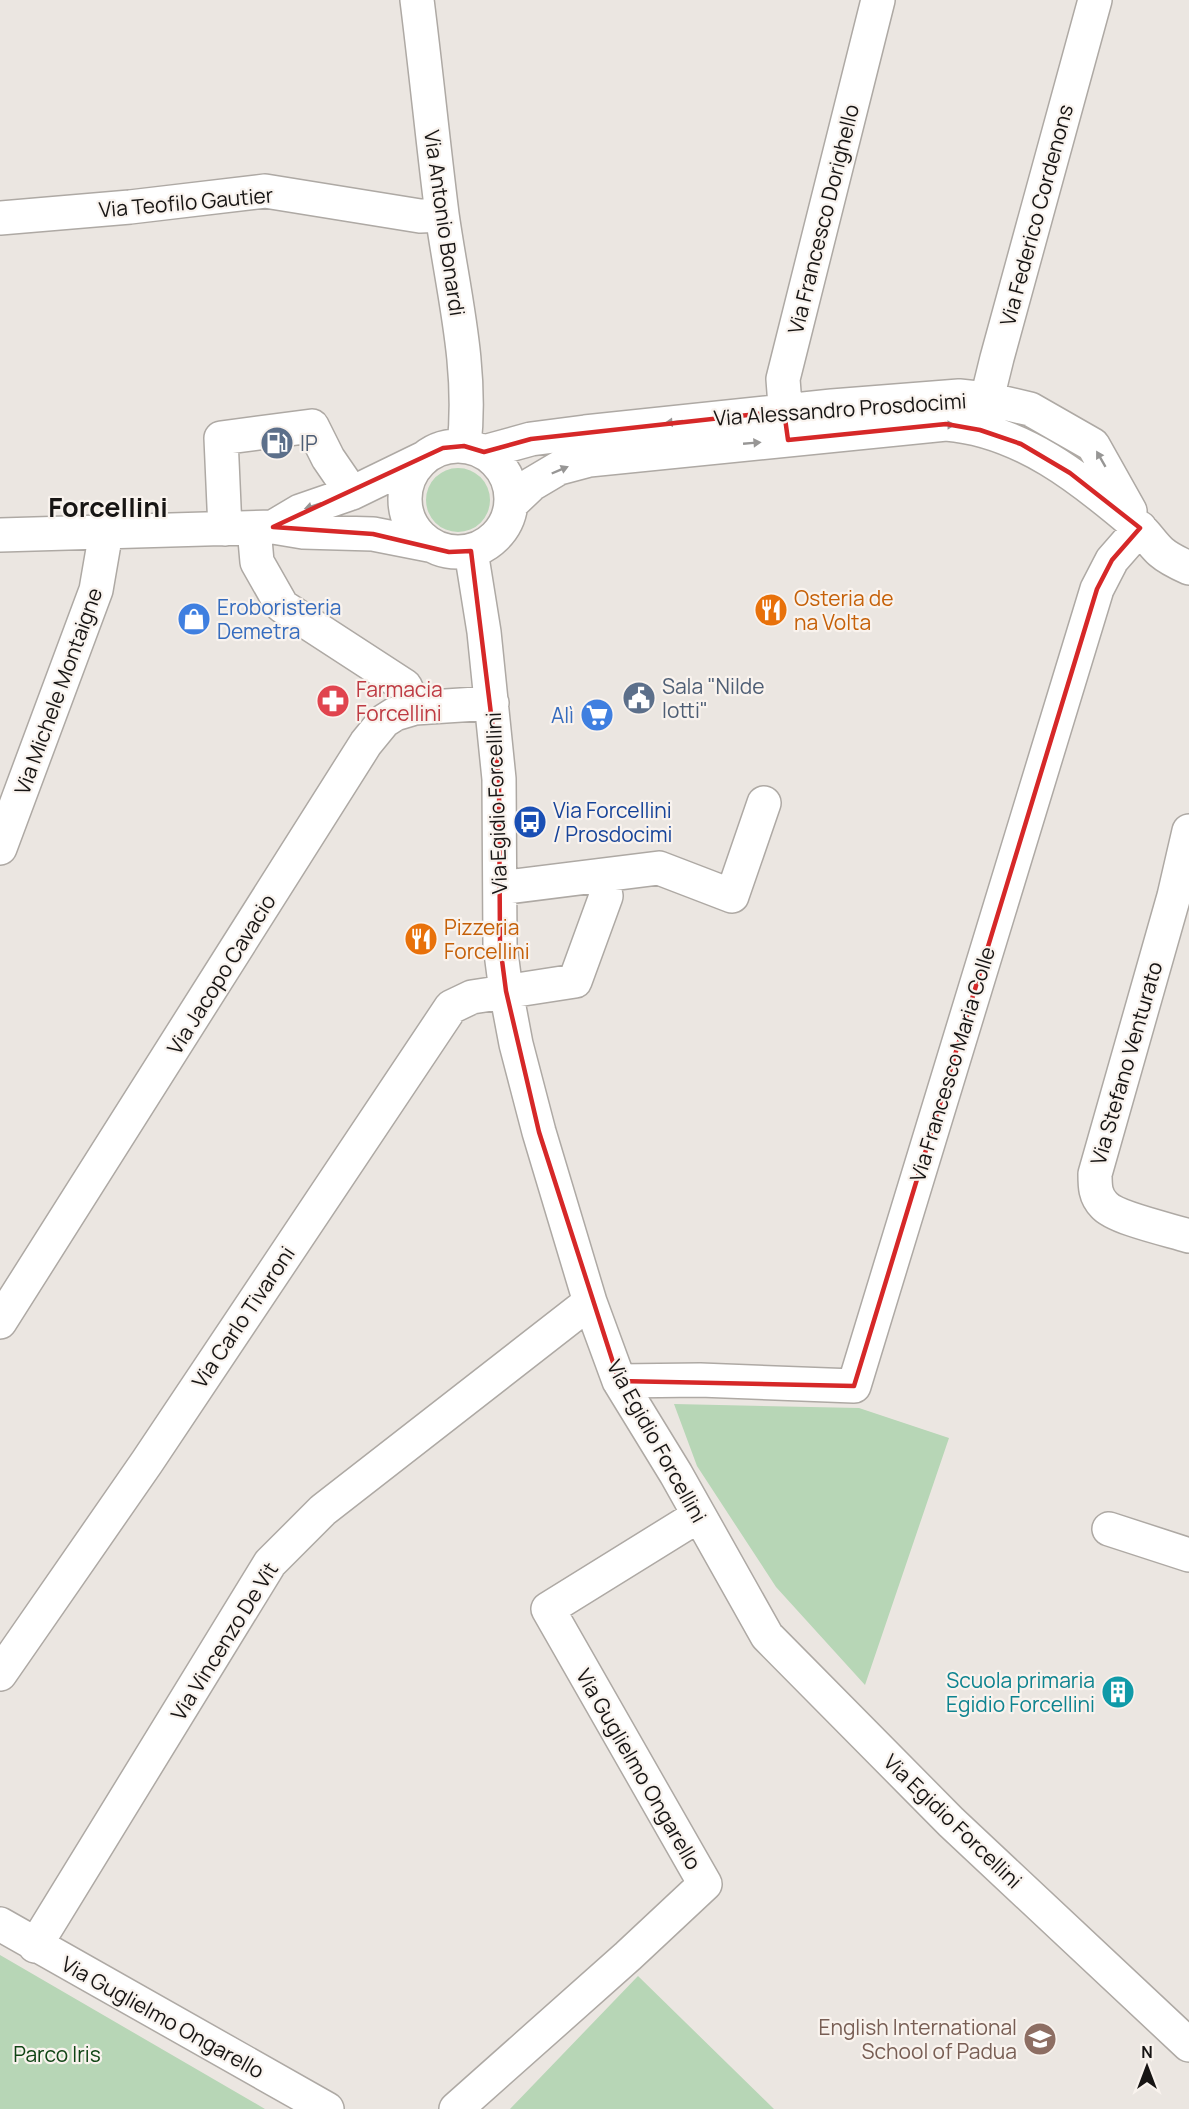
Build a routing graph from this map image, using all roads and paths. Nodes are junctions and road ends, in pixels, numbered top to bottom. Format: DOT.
graph roads {
  1 [pos="417,0"];
  2 [pos="878,0"];
  3 [pos="1095,0"];
  4 [pos="442,215"];
  5 [pos="0,218"];
  6 [pos="984,415"];
  7 [pos="786,425"];
  8 [pos="474,449"];
  9 [pos="424,458"];
  10 [pos="352,494"];
  11 [pos="512,503"];
  12 [pos="251,528"];
  13 [pos="1140,528"];
  14 [pos="106,532"];
  15 [pos="0,535"];
  16 [pos="429,544"];
  17 [pos="471,551"];
  18 [pos="1189,568"];
  19 [pos="492,703"];
  20 [pos="415,708"];
  21 [pos="764,803"];
  22 [pos="1189,831"];
  23 [pos="0,848"];
  24 [pos="602,876"];
  25 [pos="500,888"];
  26 [pos="1182,898"];
  27 [pos="506,991"];
  28 [pos="1189,1236"];
  29 [pos="590,1302"];
  30 [pos="0,1323"];
  31 [pos="619,1381"];
  32 [pos="698,1516"];
  33 [pos="1109,1529"];
  34 [pos="1189,1555"];
  35 [pos="0,1674"];
  36 [pos="0,1924"];
  37 [pos="35,1946"];
  38 [pos="1189,2045"];
  39 [pos="327,2109"];
  40 [pos="456,2109"];
  1 -- 4 [label="street, Via Antonio Bonardi"];
  2 -- 7 [label="street, Via Francesco Dorighello"];
  3 -- 6 [label="street, Via Federico Cordenons"];
  4 -- 5 [label="street, Via Teofilo Gautier"];
  4 -- 8 [label="street, Via Antonio Bonardi"];
  6 -- 7 [label="street, Via Alessandro Prosdocimi"];
  6 -- 13 [label="street, Via Alessandro Prosdocimi"];
  7 -- 8 [label="street, Via Alessandro Prosdocimi, one-way"];
  11 -- 7 [label="street, Via Alessandro Prosdocimi, one-way"];
  8 -- 9 [label="street"];
  8 -- 11 [label="street"];
  9 -- 10 [label="street"];
  9 -- 16 [label="street"];
  10 -- 12 [label="street, one-way"];
  10 -- 12 [label="street"];
  11 -- 17 [label="street"];
  12 -- 14 [label="street"];
  12 -- 16 [label="street"];
  12 -- 20 [label="street"];
  13 -- 18 [label="street, Via Alessandro Prosdocimi"];
  13 -- 31 [label="street, Via Francesco Maria Colle"];
  14 -- 15 [label="street"];
  14 -- 23 [label="street, Via Michele Montaigne"];
  16 -- 17 [label="street"];
  17 -- 19 [label="street, Via Egidio Forcellini"];
  19 -- 20 [label="street, Via Jacopo Cavacio"];
  19 -- 25 [label="street, Via Egidio Forcellini"];
  20 -- 30 [label="street, Via Jacopo Cavacio"];
  21 -- 24 [label="street"];
  22 -- 26 [label="street, Via Stefano Venturato"];
  24 -- 25 [label="street"];
  24 -- 27 [label="street, Via Carlo Tivaroni"];
  25 -- 27 [label="street, Via Egidio Forcellini"];
  26 -- 28 [label="street, Via Stefano Venturato"];
  27 -- 29 [label="street, Via Egidio Forcellini"];
  27 -- 35 [label="street, Via Carlo Tivaroni"];
  29 -- 31 [label="street, Via Egidio Forcellini"];
  29 -- 37 [label="street, Via Vincenzo De Vit"];
  31 -- 32 [label="street, Via Egidio Forcellini"];
  32 -- 38 [label="street, Via Egidio Forcellini"];
  32 -- 40 [label="street, Via Guglielmo Ongarello"];
  33 -- 34 [label="street"];
  36 -- 37 [label="street, Via Guglielmo Ongarello"];
  37 -- 39 [label="street, Via Guglielmo Ongarello"];
}
